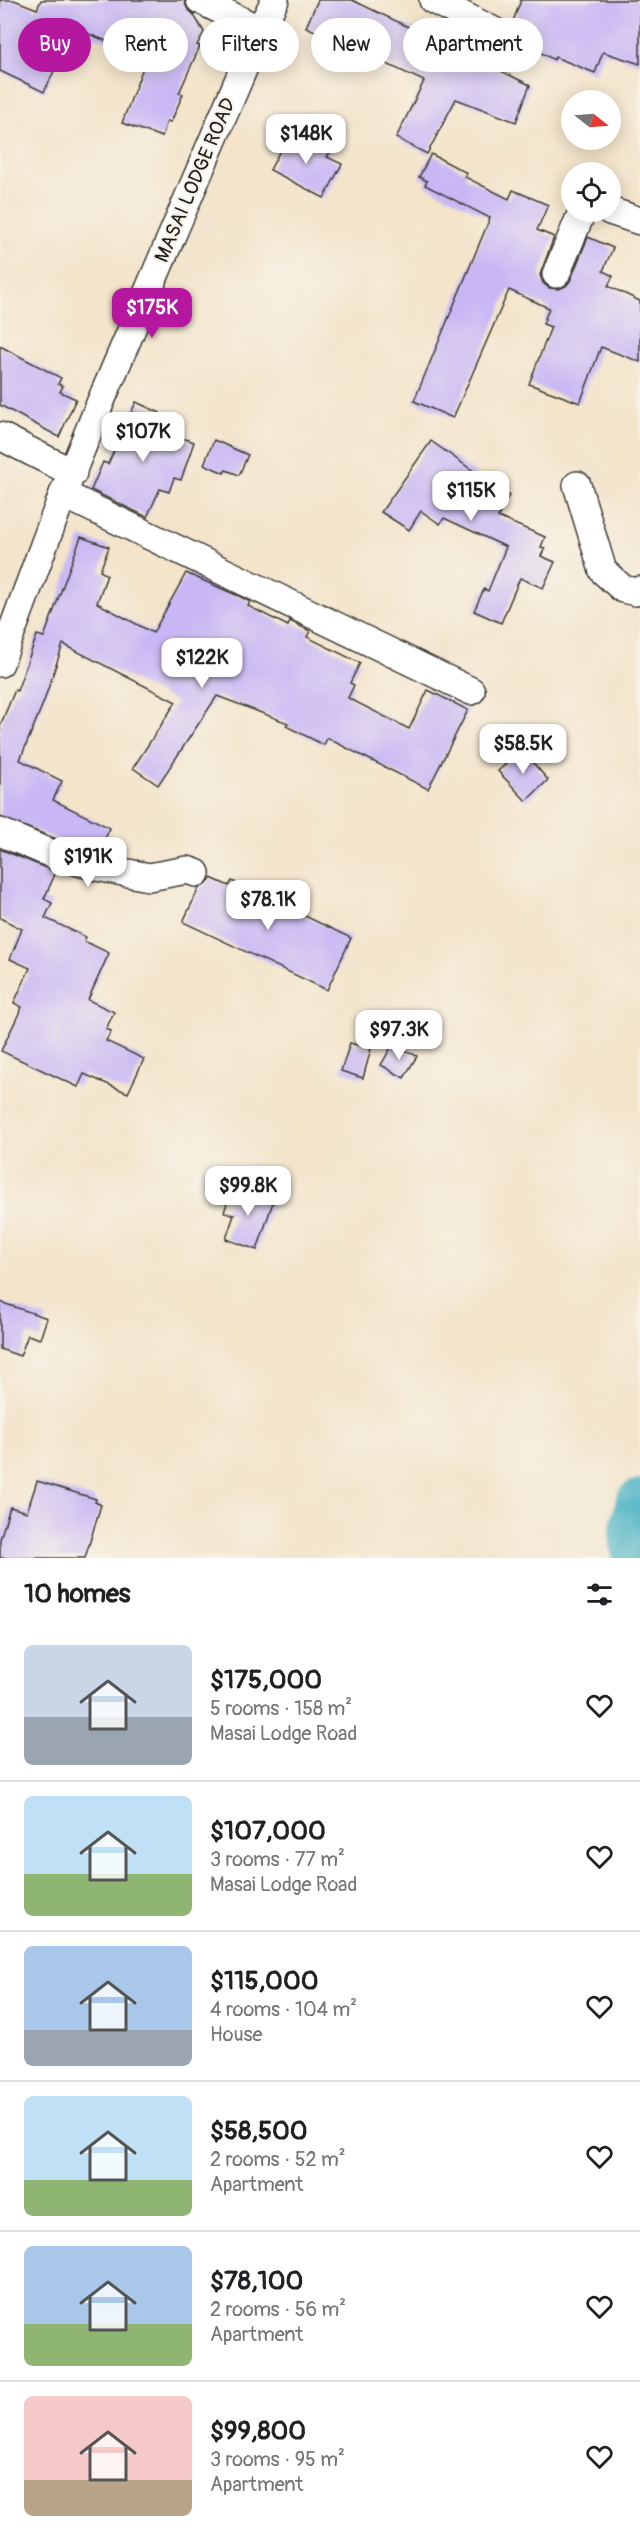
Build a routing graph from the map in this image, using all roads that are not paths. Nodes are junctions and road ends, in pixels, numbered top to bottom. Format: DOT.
graph roads {
  1 [pos="201,0"];
  2 [pos="275,0"];
  3 [pos="433,0"];
  4 [pos="236,18"];
  5 [pos="266,18"];
  6 [pos="468,18"];
  7 [pos="242,72"];
  8 [pos="621,214"];
  9 [pos="640,221"];
  10 [pos="578,222"];
  11 [pos="556,274"];
  12 [pos="0,436"];
  13 [pos="68,484"];
  14 [pos="577,484"];
  15 [pos="640,590"];
  16 [pos="8,621"];
  17 [pos="0,663"];
  18 [pos="471,691"];
  19 [pos="0,832"];
  20 [pos="196,873"];
  1 -- 4 [label="street"];
  2 -- 5 [label="street, MASAI LODGE ROAD"];
  3 -- 6 [label="street"];
  7 -- 13 [label="street, MASAI LODGE ROAD"];
  8 -- 9 [label="street"];
  10 -- 11 [label="street"];
  12 -- 13 [label="street"];
  13 -- 16 [label="street, MASAI LODGE ROAD"];
  13 -- 18 [label="street"];
  14 -- 15 [label="street"];
  16 -- 17 [label="street, MASAI LODGE ROAD"];
  19 -- 20 [label="street"];
}
